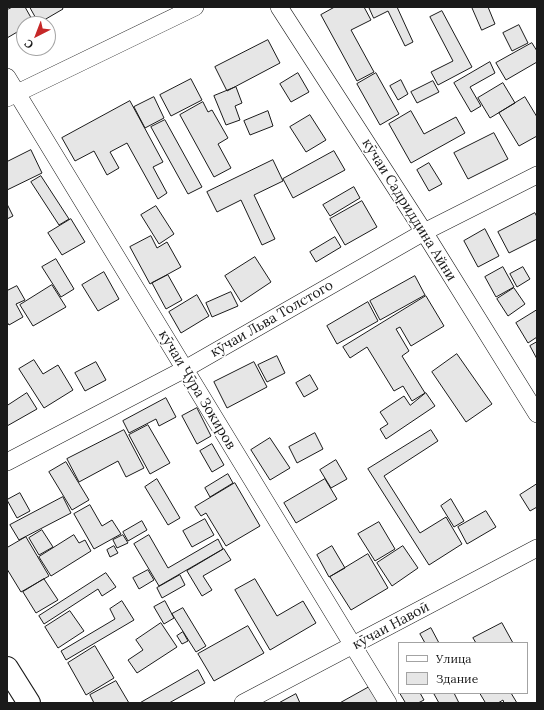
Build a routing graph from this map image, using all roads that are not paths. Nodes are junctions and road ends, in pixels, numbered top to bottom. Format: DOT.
graph roads {
  1 [pos="196,7"];
  2 [pos="279,7"];
  3 [pos="7,77"];
  4 [pos="12,95"];
  5 [pos="537,175"];
  6 [pos="424,232"];
  7 [pos="185,369"];
  8 [pos="537,414"];
  9 [pos="7,462"];
  10 [pos="537,548"];
  11 [pos="352,646"];
  12 [pos="7,668"];
  13 [pos="29,703"];
  14 [pos="243,703"];
  15 [pos="388,703"];
  1 -- 4 [label="street"];
  2 -- 6 [label="street, кӯчаи Садриддина Айни"];
  3 -- 4 [label="street, кӯчаи Ҷӯра Зокиров"];
  4 -- 7 [label="street, кӯчаи Ҷӯра Зокиров"];
  5 -- 6 [label="street, кӯчаи Льва Толстого"];
  6 -- 7 [label="street, кӯчаи Льва Толстого"];
  6 -- 8 [label="street, кӯчаи Садриддина Айни"];
  7 -- 9 [label="street, кӯчаи Льва Толстого"];
  7 -- 11 [label="street, кӯчаи Ҷӯра Зокиров"];
  10 -- 11 [label="street, кӯчаи Навоӣ"];
  11 -- 14 [label="street, кӯчаи Навоӣ"];
  11 -- 15 [label="street, кӯчаи Ҷӯра Зокиров"];
  12 -- 13 [label="main road"];
}
